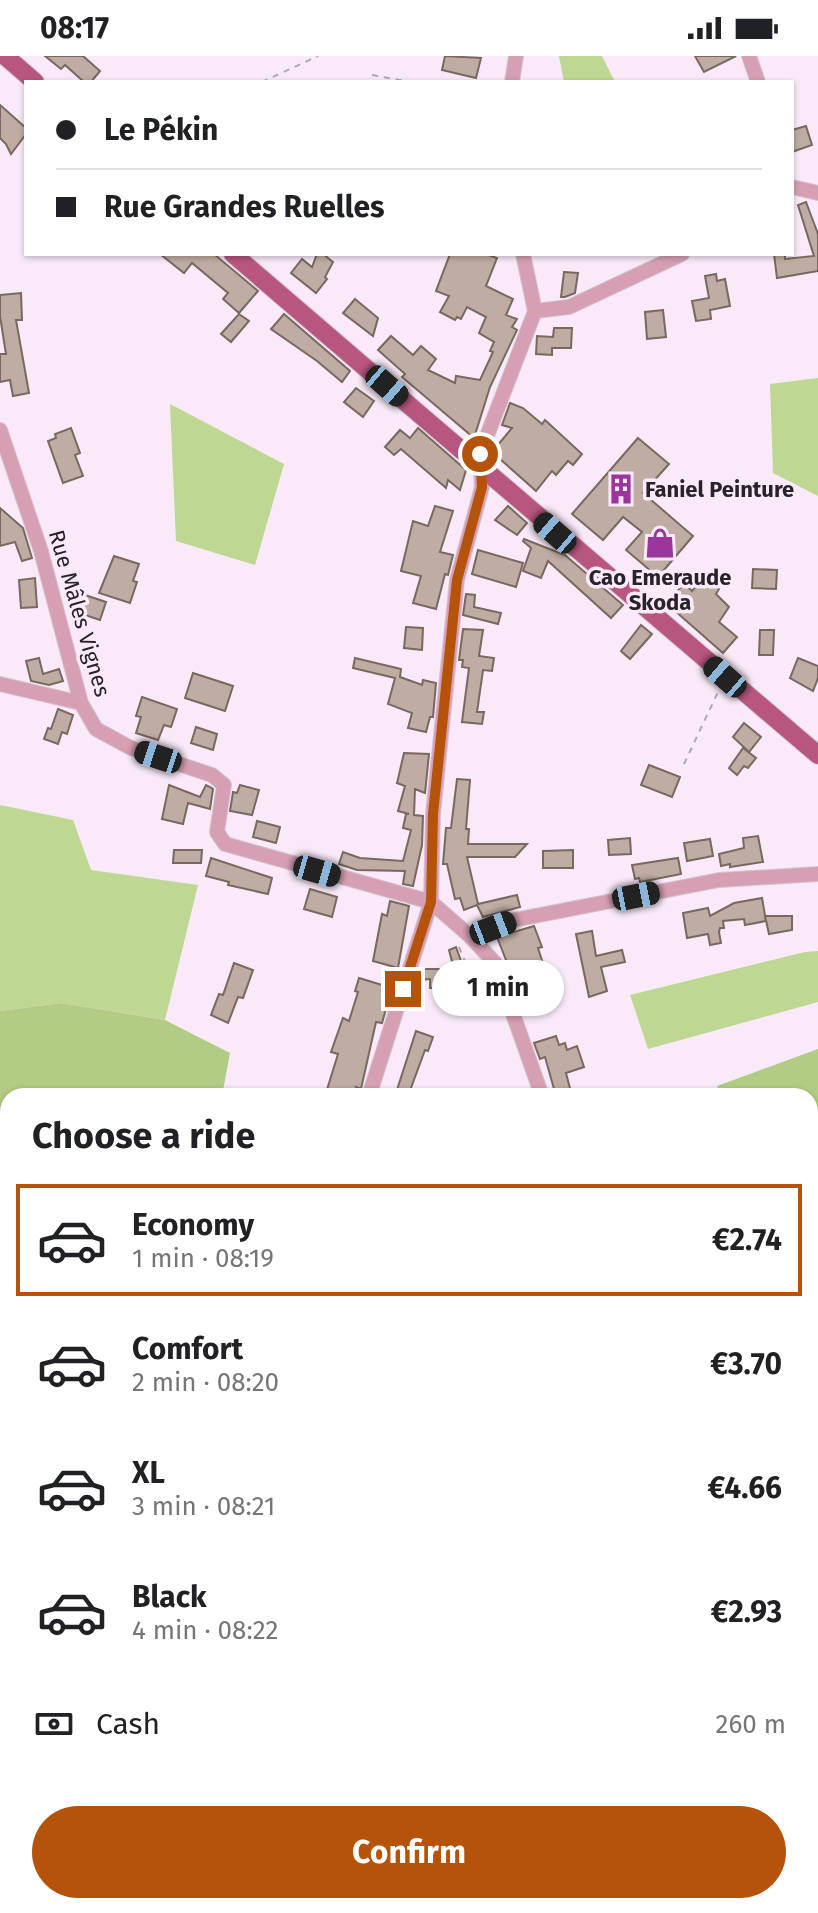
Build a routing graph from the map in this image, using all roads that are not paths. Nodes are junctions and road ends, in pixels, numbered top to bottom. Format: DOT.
graph roads {
  1 [pos="5,56"];
  2 [pos="516,56"];
  3 [pos="749,56"];
  4 [pos="33,80"];
  5 [pos="512,80"];
  6 [pos="757,80"];
  7 [pos="794,187"];
  8 [pos="818,193"];
  9 [pos="235,256"];
  10 [pos="523,256"];
  11 [pos="678,256"];
  12 [pos="535,311"];
  13 [pos="0,430"];
  14 [pos="481,466"];
  15 [pos="0,684"];
  16 [pos="81,703"];
  17 [pos="818,755"];
  18 [pos="818,874"];
  19 [pos="431,902"];
  20 [pos="465,938"];
  21 [pos="372,1088"];
  22 [pos="539,1088"];
  1 -- 4 [label="main road"];
  2 -- 5 [label="street"];
  3 -- 6 [label="street"];
  7 -- 8 [label="street"];
  9 -- 14 [label="main road"];
  10 -- 12 [label="street"];
  11 -- 12 [label="street"];
  12 -- 14 [label="street"];
  13 -- 16 [label="street, Rue Mâles Vignes"];
  14 -- 17 [label="main road"];
  14 -- 19 [label="street"];
  15 -- 16 [label="street"];
  16 -- 19 [label="street, Rue Mâles Vignes"];
  18 -- 20 [label="street"];
  19 -- 20 [label="street"];
  19 -- 21 [label="street"];
  20 -- 22 [label="street"];
}
